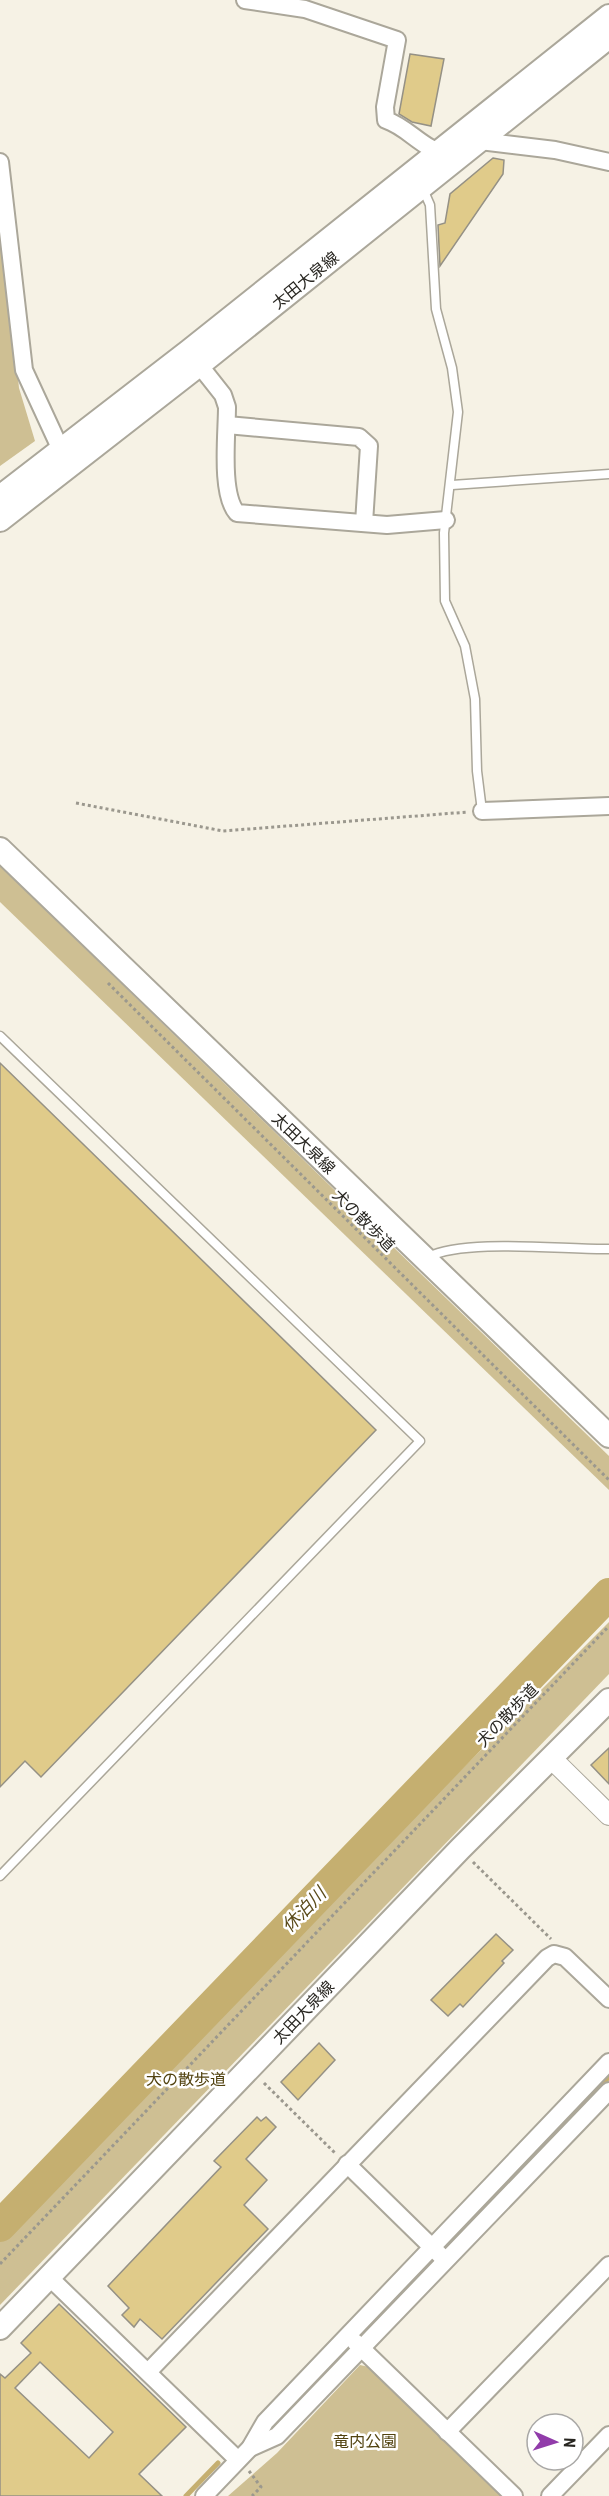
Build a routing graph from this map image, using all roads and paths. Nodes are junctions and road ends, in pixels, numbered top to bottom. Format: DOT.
graph roads {
  1 [pos="245,0"];
  2 [pos="305,5"];
  3 [pos="609,16"];
  4 [pos="609,38"];
  5 [pos="480,141"];
  6 [pos="437,153"];
  7 [pos="461,156"];
  8 [pos="0,162"];
  9 [pos="609,162"];
  10 [pos="417,179"];
  11 [pos="194,358"];
  12 [pos="227,425"];
  13 [pos="67,457"];
  14 [pos="609,474"];
  15 [pos="452,485"];
  16 [pos="0,497"];
  17 [pos="0,520"];
  18 [pos="446,520"];
  19 [pos="364,523"];
  20 [pos="76,803"];
  21 [pos="609,806"];
  22 [pos="482,811"];
  23 [pos="0,849"];
  24 [pos="102,977"];
  25 [pos="0,1036"];
  26 [pos="609,1250"];
  27 [pos="424,1259"];
  28 [pos="609,1436"];
  29 [pos="609,1480"];
  30 [pos="609,1626"];
  31 [pos="609,1700"];
  32 [pos="550,1758"];
  33 [pos="609,1815"];
  34 [pos="473,1862"];
  35 [pos="0,1876"];
  36 [pos="558,1954"];
  37 [pos="609,1999"];
  38 [pos="609,2062"];
  39 [pos="260,2079"];
  40 [pos="609,2091"];
  41 [pos="347,2164"];
  42 [pos="432,2247"];
  43 [pos="447,2262"];
  44 [pos="0,2264"];
  45 [pos="609,2265"];
  46 [pos="49,2277"];
  47 [pos="0,2328"];
  48 [pos="348,2335"];
  49 [pos="363,2350"];
  50 [pos="148,2372"];
  51 [pos="447,2432"];
  52 [pos="609,2435"];
  53 [pos="245,2459"];
  54 [pos="204,2496"];
  55 [pos="252,2496"];
  56 [pos="514,2496"];
  57 [pos="550,2496"];
  1 -- 2 [label="street"];
  2 -- 6 [label="street"];
  3 -- 6 [label="main road, 太田大泉線"];
  4 -- 5 [label="main road, 太田大泉線"];
  5 -- 7 [label="main road, 太田大泉線"];
  5 -- 9 [label="street"];
  6 -- 7 [label="street"];
  6 -- 10 [label="main road, 太田大泉線"];
  7 -- 10 [label="main road, 太田大泉線"];
  8 -- 13 [label="street"];
  10 -- 11 [label="main road, 太田大泉線"];
  10 -- 15 [label="lane"];
  11 -- 12 [label="street"];
  11 -- 13 [label="main road, 太田大泉線"];
  12 -- 19 [label="street"];
  12 -- 19 [label="street"];
  13 -- 16 [label="main road, 太田大泉線"];
  13 -- 17 [label="main road, 太田大泉線"];
  14 -- 15 [label="lane"];
  15 -- 18 [label="lane"];
  18 -- 19 [label="street"];
  18 -- 22 [label="lane"];
  20 -- 22 [label="path"];
  21 -- 22 [label="street"];
  23 -- 27 [label="main road, 太田大泉線"];
  24 -- 29 [label="path, 犬の散歩道"];
  25 -- 35 [label="lane"];
  26 -- 27 [label="lane"];
  27 -- 28 [label="main road, 太田大泉線"];
  30 -- 44 [label="path, 犬の散歩道"];
  31 -- 32 [label="main road, 太田大泉線"];
  32 -- 33 [label="street"];
  32 -- 46 [label="main road, 太田大泉線"];
  34 -- 36 [label="path"];
  36 -- 37 [label="street"];
  36 -- 41 [label="street"];
  38 -- 42 [label="street"];
  39 -- 41 [label="path"];
  40 -- 43 [label="street"];
  41 -- 42 [label="street"];
  41 -- 50 [label="street"];
  42 -- 43 [label="street"];
  42 -- 48 [label="street"];
  43 -- 49 [label="street"];
  45 -- 51 [label="street"];
  46 -- 47 [label="main road, 太田大泉線"];
  46 -- 50 [label="street"];
  48 -- 49 [label="street"];
  48 -- 53 [label="street"];
  49 -- 51 [label="street"];
  49 -- 53 [label="street"];
  50 -- 53 [label="street"];
  51 -- 56 [label="street"];
  52 -- 57 [label="street"];
  53 -- 54 [label="street"];
  53 -- 55 [label="path"];
}
